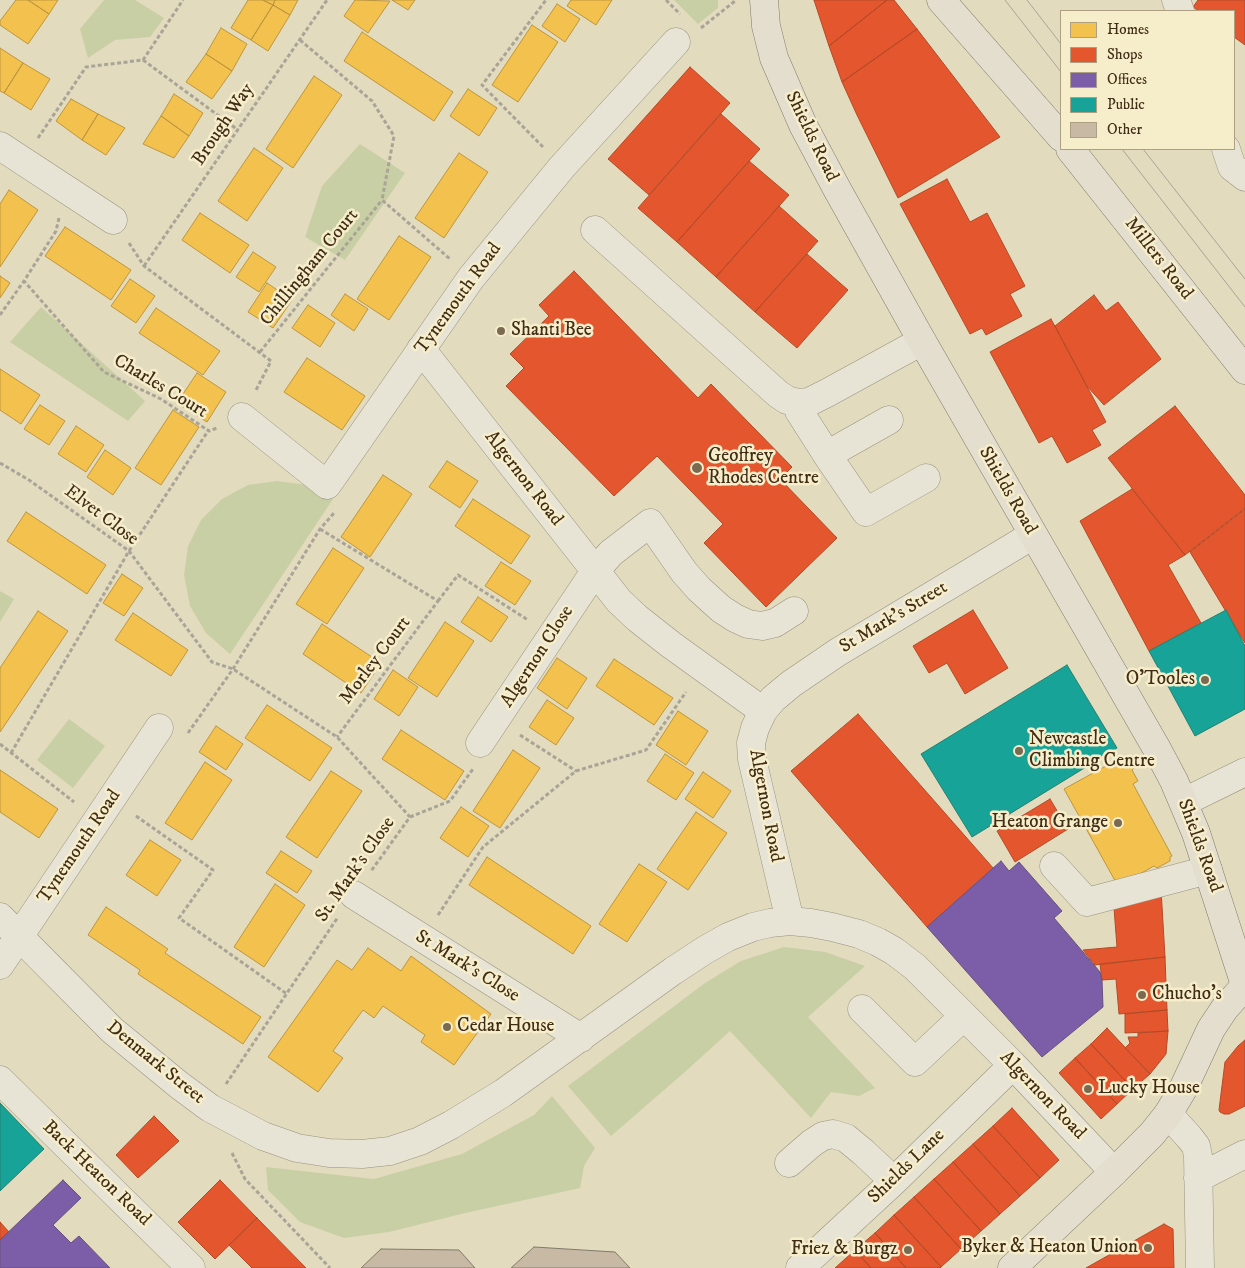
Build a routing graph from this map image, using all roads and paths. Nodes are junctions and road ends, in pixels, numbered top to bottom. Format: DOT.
graph roads {
  1 [pos="183,0"];
  2 [pos="327,0"];
  3 [pos="546,0"];
  4 [pos="666,0"];
  5 [pos="736,0"];
  6 [pos="764,0"];
  7 [pos="941,0"];
  8 [pos="686,31"];
  9 [pos="300,40"];
  10 [pos="143,60"];
  11 [pos="238,130"];
  12 [pos="1060,136"];
  13 [pos="0,146"];
  14 [pos="1071,150"];
  15 [pos="1226,150"];
  16 [pos="23,160"];
  17 [pos="562,167"];
  18 [pos="1245,177"];
  19 [pos="64,188"];
  20 [pos="382,200"];
  21 [pos="113,220"];
  22 [pos="595,230"];
  23 [pos="471,278"];
  24 [pos="24,281"];
  25 [pos="0,315"];
  26 [pos="922,341"];
  27 [pos="421,349"];
  28 [pos="260,352"];
  29 [pos="1245,370"];
  30 [pos="798,403"];
  31 [pos="242,417"];
  32 [pos="889,420"];
  33 [pos="208,431"];
  34 [pos="827,455"];
  35 [pos="0,463"];
  36 [pos="926,478"];
  37 [pos="327,485"];
  38 [pos="320,529"];
  39 [pos="1033,535"];
  40 [pos="130,551"];
  41 [pos="595,571"];
  42 [pos="438,602"];
  43 [pos="794,611"];
  44 [pos="551,636"];
  45 [pos="703,667"];
  46 [pos="233,669"];
  47 [pos="763,711"];
  48 [pos="497,719"];
  49 [pos="159,728"];
  50 [pos="337,737"];
  51 [pos="480,743"];
  52 [pos="0,744"];
  53 [pos="11,753"];
  54 [pos="576,771"];
  55 [pos="1245,772"];
  56 [pos="1184,802"];
  57 [pos="104,809"];
  58 [pos="410,817"];
  59 [pos="1054,866"];
  60 [pos="1208,870"];
  61 [pos="354,894"];
  62 [pos="0,917"];
  63 [pos="790,922"];
  64 [pos="19,936"];
  65 [pos="422,939"];
  66 [pos="0,965"];
  67 [pos="1245,985"];
  68 [pos="287,994"];
  69 [pos="862,1009"];
  70 [pos="964,1016"];
  71 [pos="580,1038"];
  72 [pos="1013,1065"];
  73 [pos="0,1080"];
  74 [pos="210,1108"];
  75 [pos="1168,1114"];
  76 [pos="232,1152"];
  77 [pos="1245,1154"];
  78 [pos="789,1164"];
  79 [pos="1114,1172"];
  80 [pos="1198,1178"];
  81 [pos="894,1181"];
  82 [pos="191,1268"];
  83 [pos="330,1268"];
  84 [pos="800,1268"];
  85 [pos="1012,1268"];
  86 [pos="1200,1268"];
  1 -- 10 [label="path"];
  2 -- 9 [label="path, Brough Way"];
  3 -- 17 [label="path"];
  4 -- 8 [label="path"];
  5 -- 8 [label="path"];
  6 -- 26 [label="main road, Shields Road"];
  7 -- 12 [label="main road"];
  8 -- 17 [label="street, Tynemouth Road"];
  9 -- 11 [label="path, Brough Way"];
  9 -- 20 [label="path, Chillingham Court"];
  10 -- 11 [label="path"];
  10 -- 16 [label="path"];
  11 -- 28 [label="path, Brough Way"];
  13 -- 16 [label="street"];
  14 -- 29 [label="main road, Millers Road"];
  15 -- 18 [label="street"];
  16 -- 19 [label="street"];
  17 -- 23 [label="street, Tynemouth Road"];
  19 -- 21 [label="street"];
  19 -- 24 [label="path"];
  20 -- 23 [label="path, Chillingham Court"];
  20 -- 28 [label="path, Chillingham Court"];
  22 -- 30 [label="street"];
  23 -- 27 [label="street, Tynemouth Road"];
  24 -- 25 [label="path"];
  24 -- 33 [label="path, Charles Court"];
  26 -- 30 [label="street"];
  26 -- 39 [label="main road, Shields Road"];
  27 -- 37 [label="street, Tynemouth Road"];
  27 -- 41 [label="street, Algernon Road"];
  28 -- 31 [label="path"];
  30 -- 34 [label="street"];
  31 -- 33 [label="path, Charles Court"];
  31 -- 37 [label="street"];
  32 -- 34 [label="street"];
  33 -- 40 [label="path"];
  34 -- 36 [label="street"];
  35 -- 40 [label="path, Elvet Close"];
  37 -- 38 [label="path"];
  38 -- 42 [label="path"];
  38 -- 46 [label="path"];
  39 -- 47 [label="street, St Mark's Street"];
  39 -- 56 [label="main road, Shields Road"];
  40 -- 46 [label="path, Elvet Close"];
  40 -- 53 [label="path"];
  41 -- 43 [label="street, Algernon Close"];
  41 -- 44 [label="street, Algernon Close"];
  41 -- 45 [label="street, Algernon Road"];
  42 -- 44 [label="path, Morley Court"];
  42 -- 50 [label="path, Morley Court"];
  44 -- 48 [label="street, Algernon Close"];
  45 -- 47 [label="street, Algernon Road"];
  45 -- 54 [label="path"];
  46 -- 49 [label="path"];
  46 -- 50 [label="path, St. Mark's Close"];
  47 -- 63 [label="street, Algernon Road"];
  48 -- 51 [label="street, Algernon Close"];
  48 -- 54 [label="path"];
  49 -- 57 [label="street, Tynemouth Road"];
  50 -- 58 [label="path, St. Mark's Close"];
  51 -- 58 [label="path"];
  52 -- 53 [label="path"];
  53 -- 57 [label="path"];
  54 -- 65 [label="path"];
  55 -- 56 [label="street"];
  56 -- 60 [label="main road, Shields Road"];
  57 -- 64 [label="street, Tynemouth Road"];
  57 -- 68 [label="path"];
  58 -- 61 [label="path, St. Mark's Close"];
  59 -- 60 [label="street"];
  60 -- 67 [label="main road, Shields Road"];
  61 -- 65 [label="street, St Mark's Close"];
  61 -- 68 [label="path, St. Mark's Close"];
  62 -- 64 [label="street, Denmark Street"];
  63 -- 70 [label="street, Algernon Road"];
  63 -- 71 [label="street, Denmark Street"];
  64 -- 66 [label="street, Tynemouth Road"];
  64 -- 74 [label="street, Denmark Street"];
  65 -- 71 [label="street, St Mark's Close"];
  67 -- 75 [label="main road, Shields Road"];
  68 -- 74 [label="path, St. Mark's Close"];
  69 -- 70 [label="street"];
  70 -- 72 [label="street, Algernon Road"];
  71 -- 74 [label="street, Denmark Street"];
  72 -- 79 [label="street, Algernon Road"];
  72 -- 81 [label="street, Shields Lane"];
  73 -- 82 [label="street, Back Heaton Road"];
  75 -- 79 [label="main road, Shields Road"];
  75 -- 80 [label="street"];
  76 -- 83 [label="path"];
  77 -- 80 [label="street"];
  78 -- 81 [label="street"];
  79 -- 85 [label="main road, Shields Road"];
  80 -- 86 [label="street"];
  81 -- 84 [label="street, Shields Lane"];
}
